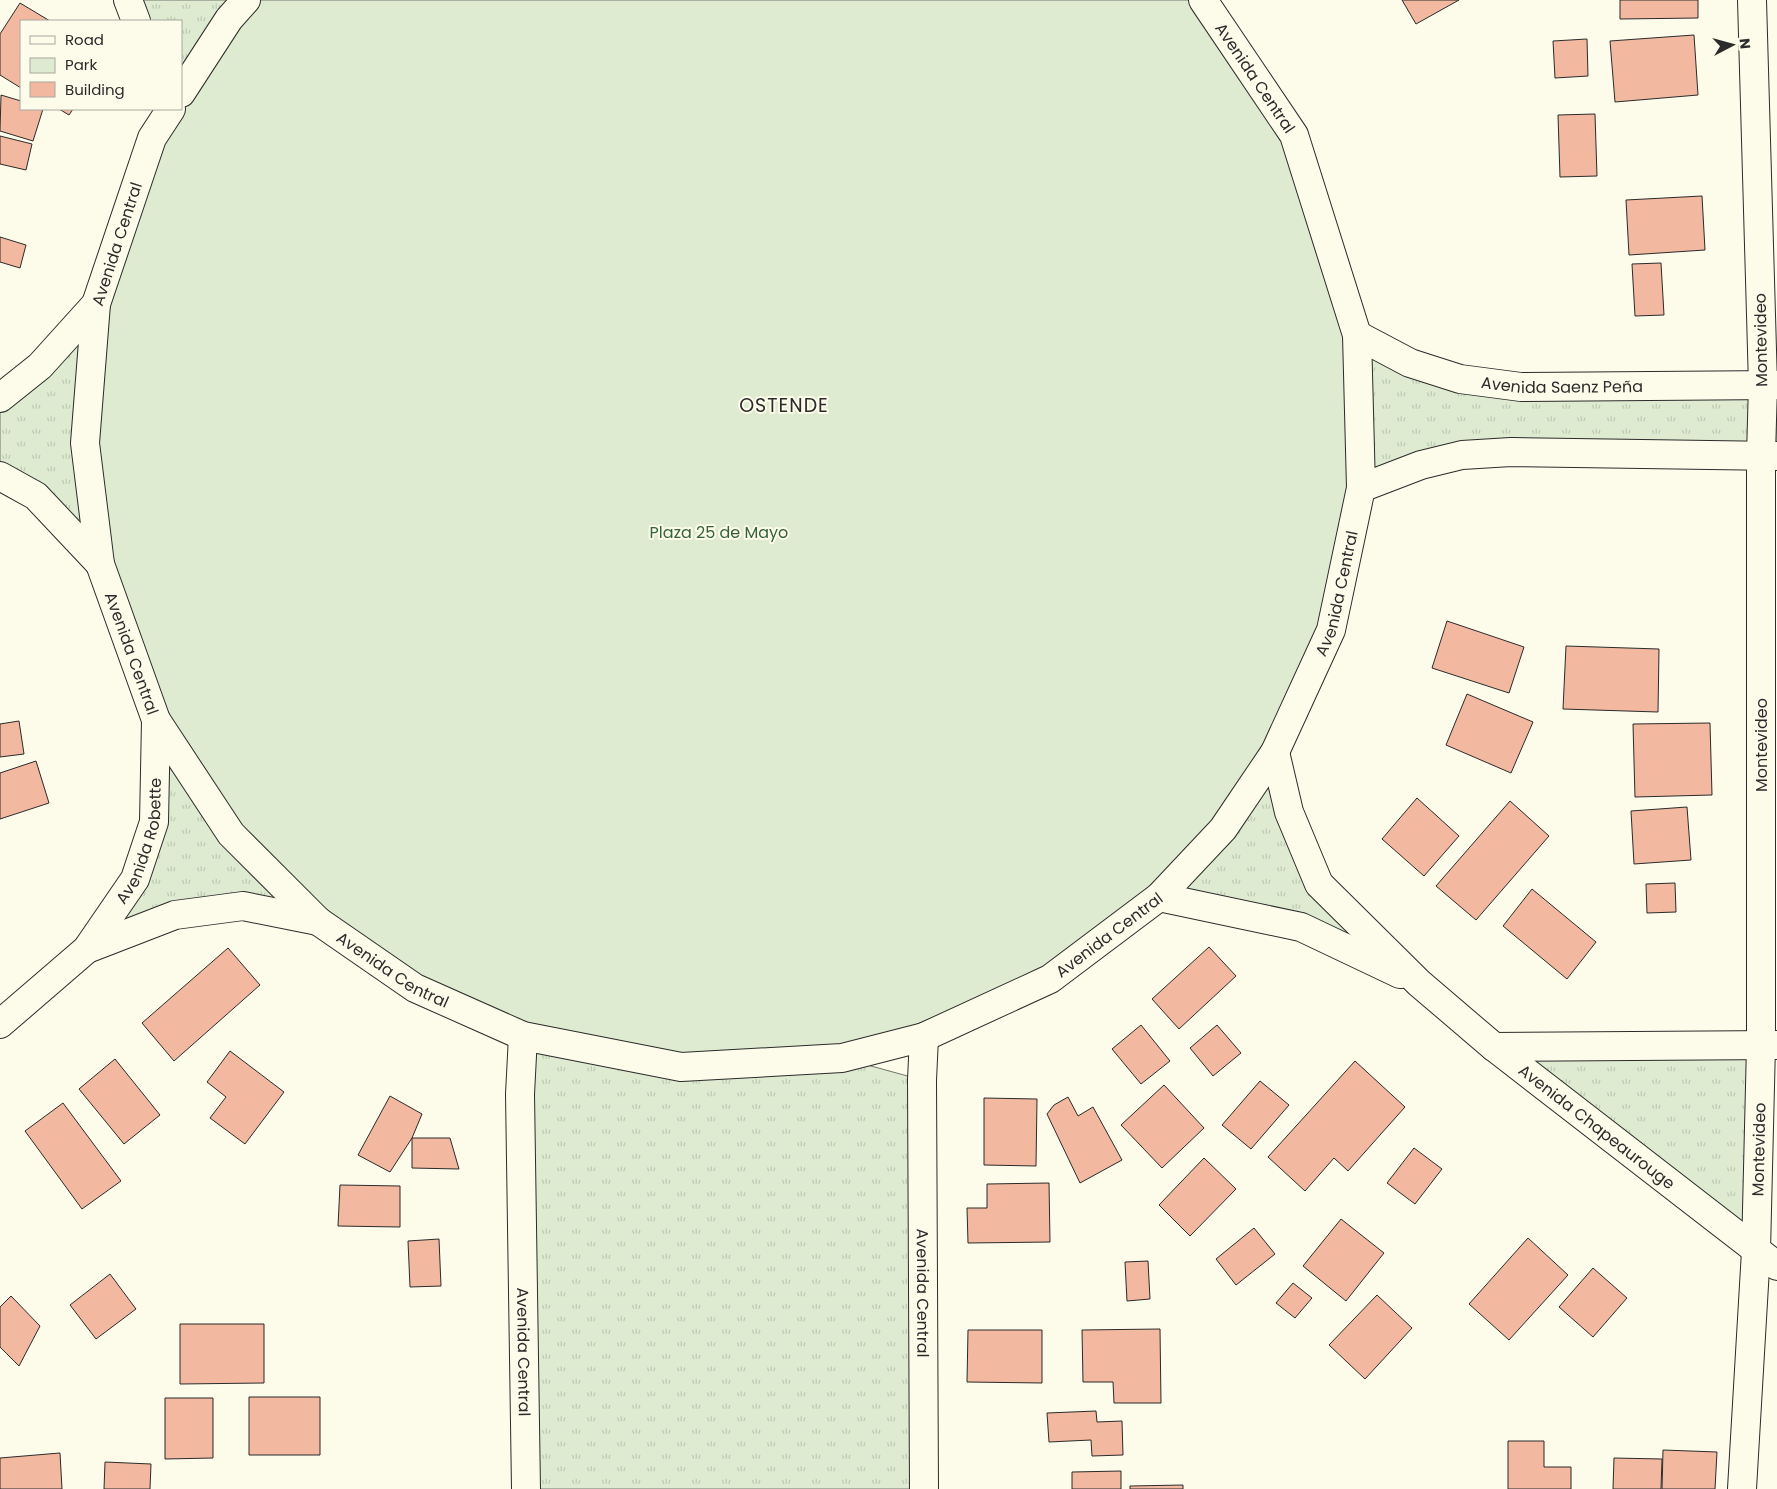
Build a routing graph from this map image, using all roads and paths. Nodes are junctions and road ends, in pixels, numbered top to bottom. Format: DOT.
graph roads {
  1 [pos="128,0"];
  2 [pos="246,0"];
  3 [pos="1203,0"];
  4 [pos="1752,0"];
  5 [pos="136,20"];
  6 [pos="182,91"];
  7 [pos="150,110"];
  8 [pos="170,110"];
  9 [pos="152,138"];
  10 [pos="96,304"];
  11 [pos="1357,335"];
  12 [pos="1770,385"];
  13 [pos="0,398"];
  14 [pos="1769,456"];
  15 [pos="0,476"];
  16 [pos="1361,488"];
  17 [pos="100,564"];
  18 [pos="156,720"];
  19 [pos="1276,752"];
  20 [pos="1159,897"];
  21 [pos="318,921"];
  22 [pos="87,949"];
  23 [pos="1419,983"];
  24 [pos="0,1024"];
  25 [pos="522,1036"];
  26 [pos="924,1037"];
  27 [pos="1769,1045"];
  28 [pos="1494,1047"];
  29 [pos="1767,1258"];
  30 [pos="526,1489"];
  31 [pos="924,1489"];
  32 [pos="1742,1489"];
  1 -- 5 [label="street"];
  2 -- 6 [label="street"];
  3 -- 11 [label="street, Avenida Central"];
  4 -- 12 [label="street, Montevideo"];
  7 -- 9 [label="street"];
  8 -- 9 [label="street, Avenida Central"];
  9 -- 10 [label="street, Avenida Central"];
  10 -- 13 [label="street"];
  10 -- 17 [label="street, Avenida Central"];
  11 -- 12 [label="street, Avenida Saenz Peña"];
  11 -- 16 [label="street, Avenida Central"];
  12 -- 14 [label="street, Montevideo"];
  14 -- 16 [label="street"];
  14 -- 27 [label="street, Montevideo"];
  15 -- 17 [label="street"];
  16 -- 19 [label="street, Avenida Central"];
  17 -- 18 [label="street, Avenida Central"];
  18 -- 21 [label="street, Avenida Central"];
  18 -- 22 [label="street, Avenida Robette"];
  19 -- 20 [label="street, Avenida Central"];
  19 -- 23 [label="street"];
  20 -- 23 [label="street"];
  20 -- 26 [label="street, Avenida Central"];
  21 -- 22 [label="street, Avenida Robette"];
  21 -- 25 [label="street, Avenida Central"];
  22 -- 24 [label="street, Avenida Robette"];
  23 -- 28 [label="street, Avenida Chapeaurouge"];
  25 -- 26 [label="street, Avenida Central"];
  25 -- 30 [label="street, Avenida Central"];
  26 -- 31 [label="street, Avenida Central"];
  27 -- 28 [label="street"];
  27 -- 29 [label="street, Montevideo"];
  28 -- 29 [label="street, Avenida Chapeaurouge"];
  29 -- 32 [label="street, Montevideo"];
}
